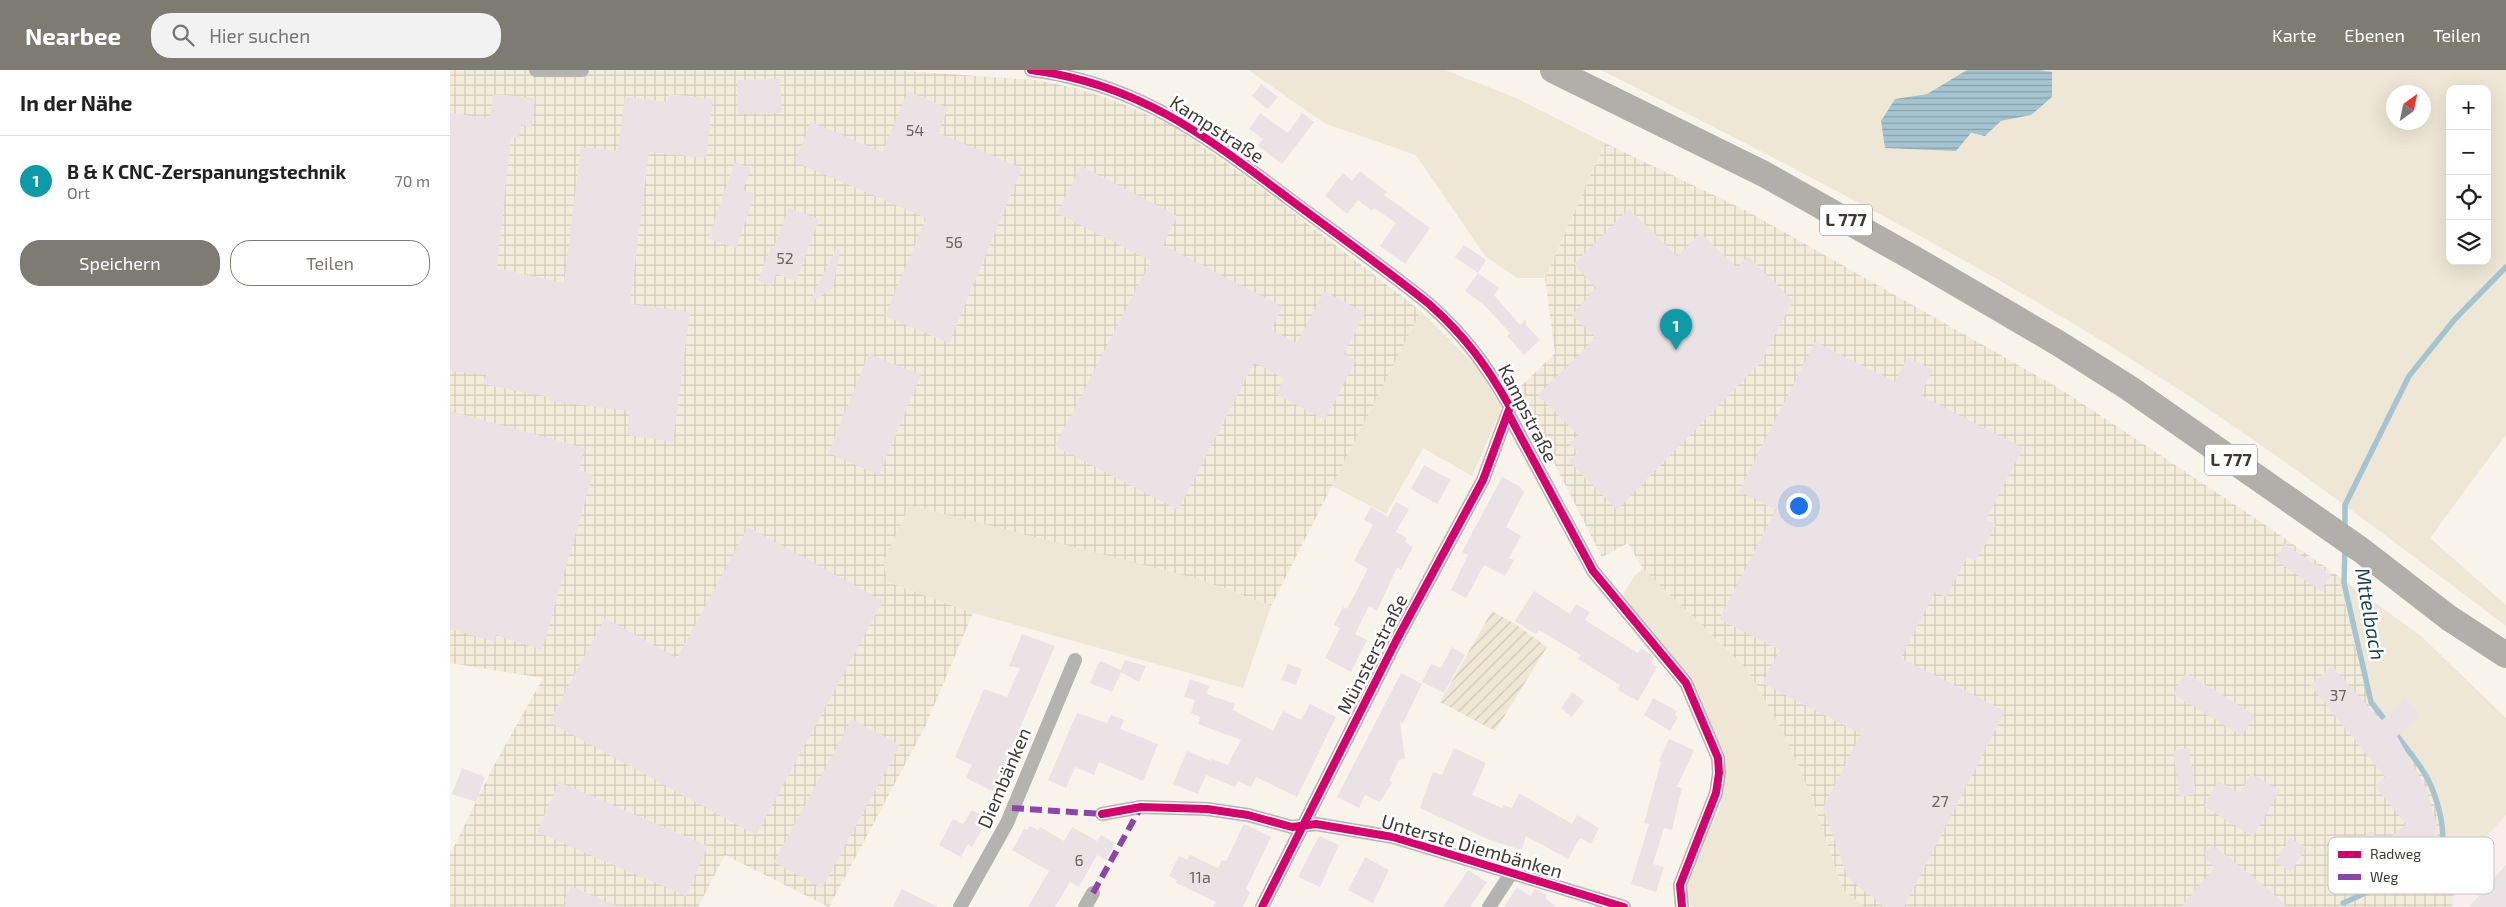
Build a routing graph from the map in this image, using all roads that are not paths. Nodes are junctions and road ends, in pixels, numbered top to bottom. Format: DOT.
graph roads {
  1 [pos="536,70"];
  2 [pos="582,70"];
  3 [pos="1031,70"];
  4 [pos="1553,70"];
  5 [pos="1508,416"];
  6 [pos="2449,618"];
  7 [pos="2506,655"];
  8 [pos="1075,660"];
  9 [pos="2506,670"];
  10 [pos="1102,814"];
  11 [pos="1302,826"];
  12 [pos="1512,872"];
  13 [pos="1093,893"];
  14 [pos="960,907"];
  15 [pos="1085,907"];
  16 [pos="1262,907"];
  17 [pos="1489,907"];
  18 [pos="1624,907"];
  19 [pos="1682,907"];
  1 -- 2 [label="street"];
  3 -- 5 [label="street, Kampstraße"];
  4 -- 6 [label="highway, L 777"];
  5 -- 11 [label="street, Münsterstraße"];
  5 -- 19 [label="street, Kampstraße"];
  6 -- 7 [label="highway, L 777"];
  6 -- 9 [label="highway, L 777"];
  8 -- 14 [label="street, Diembänken"];
  10 -- 11 [label="street, Unterste Diembänken"];
  11 -- 12 [label="street, Unterste Diembänken"];
  11 -- 16 [label="street, Münsterstraße"];
  12 -- 17 [label="street"];
  12 -- 18 [label="street, Unterste Diembänken"];
  13 -- 15 [label="street"];
}
